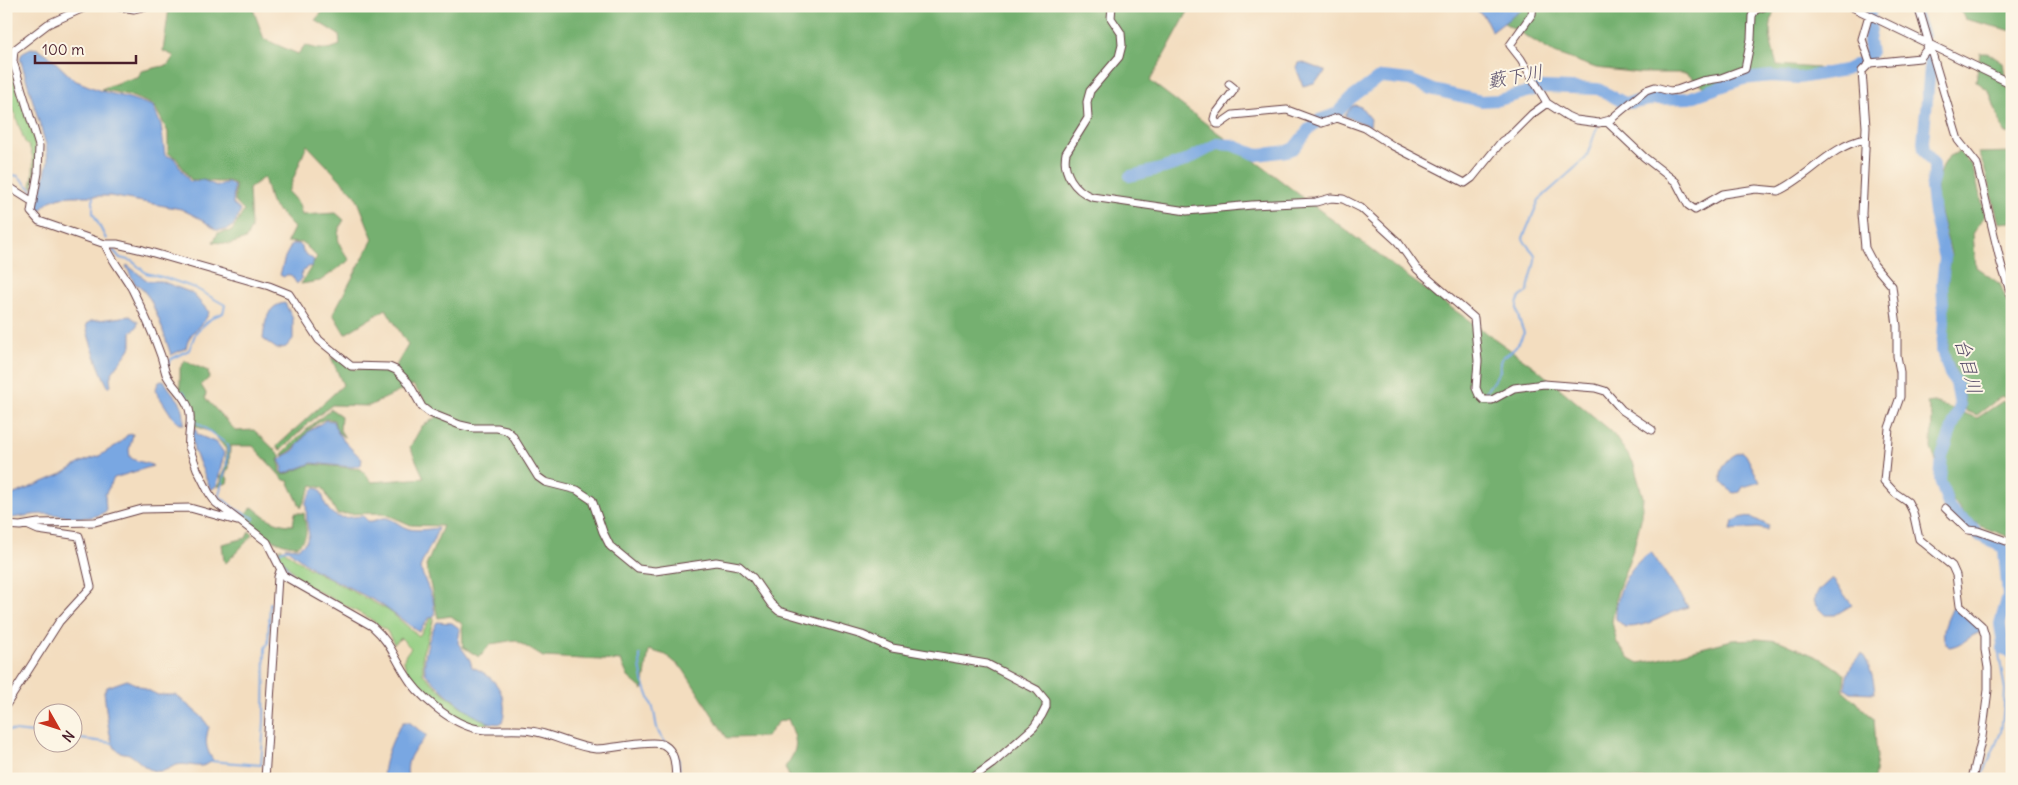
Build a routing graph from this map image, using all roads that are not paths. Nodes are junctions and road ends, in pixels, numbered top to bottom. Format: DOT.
graph roads {
  1 [pos="88,6"];
  2 [pos="114,6"];
  3 [pos="146,6"];
  4 [pos="1112,6"];
  5 [pos="1533,6"];
  6 [pos="1766,6"];
  7 [pos="1850,6"];
  8 [pos="1918,6"];
  9 [pos="1869,15"];
  10 [pos="1928,43"];
  11 [pos="1868,59"];
  12 [pos="1229,84"];
  13 [pos="2012,84"];
  14 [pos="1548,103"];
  15 [pos="1607,122"];
  16 [pos="1865,139"];
  17 [pos="6,185"];
  18 [pos="33,202"];
  19 [pos="105,244"];
  20 [pos="2012,297"];
  21 [pos="1652,430"];
  22 [pos="1945,508"];
  23 [pos="242,523"];
  24 [pos="6,525"];
  25 [pos="29,526"];
  26 [pos="2012,544"];
  27 [pos="280,570"];
  28 [pos="6,705"];
  29 [pos="265,779"];
  30 [pos="676,779"];
  31 [pos="971,779"];
  32 [pos="1972,779"];
  1 -- 18 [label="street"];
  2 -- 3 [label="street"];
  4 -- 21 [label="street"];
  5 -- 14 [label="street"];
  6 -- 15 [label="street"];
  7 -- 9 [label="street"];
  8 -- 10 [label="street"];
  9 -- 10 [label="street"];
  9 -- 11 [label="street"];
  10 -- 11 [label="street"];
  10 -- 13 [label="street"];
  10 -- 20 [label="street"];
  11 -- 16 [label="street"];
  12 -- 14 [label="street"];
  14 -- 15 [label="street"];
  15 -- 16 [label="street"];
  16 -- 32 [label="street"];
  17 -- 18 [label="street"];
  18 -- 19 [label="street"];
  19 -- 23 [label="street"];
  19 -- 31 [label="street"];
  22 -- 26 [label="street"];
  23 -- 25 [label="street"];
  23 -- 27 [label="street"];
  24 -- 25 [label="street"];
  25 -- 28 [label="street"];
  27 -- 29 [label="street"];
  27 -- 30 [label="street"];
}
